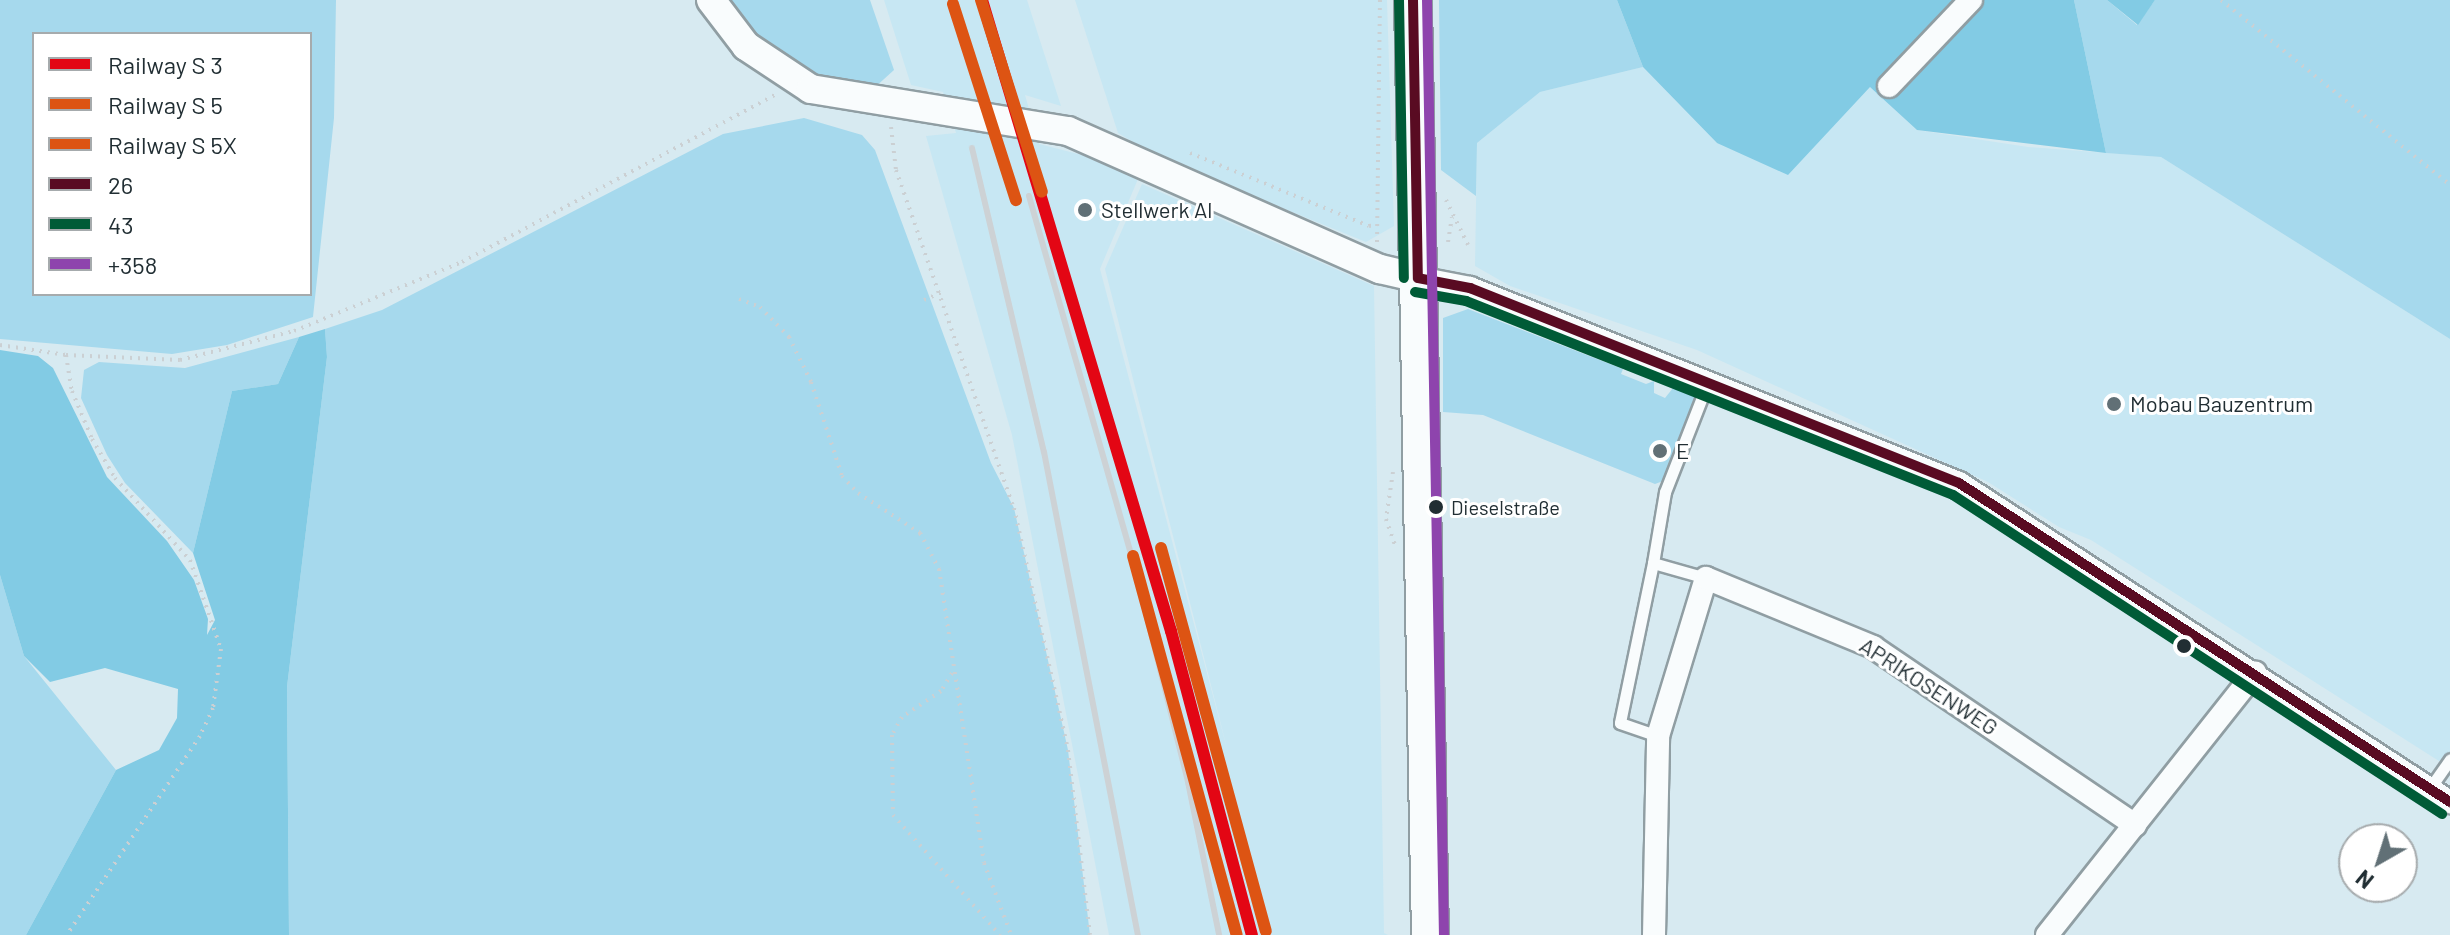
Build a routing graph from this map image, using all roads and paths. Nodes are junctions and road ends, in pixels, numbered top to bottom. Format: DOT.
graph roads {
  1 [pos="711,0"];
  2 [pos="1380,0"];
  3 [pos="1413,0"];
  4 [pos="1971,0"];
  5 [pos="2221,0"];
  6 [pos="790,80"];
  7 [pos="1889,86"];
  8 [pos="890,105"];
  9 [pos="1190,153"];
  10 [pos="2450,185"];
  11 [pos="1453,214"];
  12 [pos="1377,225"];
  13 [pos="1448,242"];
  14 [pos="1371,247"];
  15 [pos="1418,278"];
  16 [pos="942,292"];
  17 [pos="739,299"];
  18 [pos="924,300"];
  19 [pos="0,345"];
  20 [pos="66,355"];
  21 [pos="1707,384"];
  22 [pos="1395,467"];
  23 [pos="1400,554"];
  24 [pos="1653,563"];
  25 [pos="1706,578"];
  26 [pos="954,671"];
  27 [pos="2255,673"];
  28 [pos="1658,736"];
  29 [pos="2450,759"];
  30 [pos="2430,788"];
  31 [pos="2450,802"];
  32 [pos="2135,825"];
  33 [pos="67,935"];
  34 [pos="1000,935"];
  35 [pos="1011,935"];
  36 [pos="1090,935"];
  37 [pos="1430,935"];
  38 [pos="1654,935"];
  39 [pos="2047,935"];
  1 -- 6 [label="street"];
  2 -- 12 [label="path"];
  3 -- 15 [label="main road"];
  4 -- 7 [label="street"];
  5 -- 10 [label="path"];
  6 -- 8 [label="street"];
  6 -- 20 [label="path"];
  8 -- 15 [label="street"];
  8 -- 16 [label="path"];
  9 -- 12 [label="path"];
  11 -- 13 [label="path"];
  12 -- 14 [label="path"];
  15 -- 21 [label="street"];
  15 -- 37 [label="main road"];
  16 -- 18 [label="path"];
  16 -- 36 [label="path"];
  17 -- 26 [label="path"];
  19 -- 20 [label="path"];
  20 -- 33 [label="path"];
  21 -- 24 [label="lane"];
  21 -- 27 [label="street"];
  22 -- 23 [label="path"];
  24 -- 25 [label="lane, APRIKOSENWEG"];
  24 -- 28 [label="lane"];
  25 -- 28 [label="street"];
  25 -- 32 [label="street, APRIKOSENWEG"];
  26 -- 34 [label="path"];
  26 -- 35 [label="path"];
  27 -- 30 [label="street"];
  27 -- 32 [label="street"];
  28 -- 38 [label="street"];
  29 -- 30 [label="lane"];
  30 -- 31 [label="street"];
  32 -- 39 [label="street"];
}
